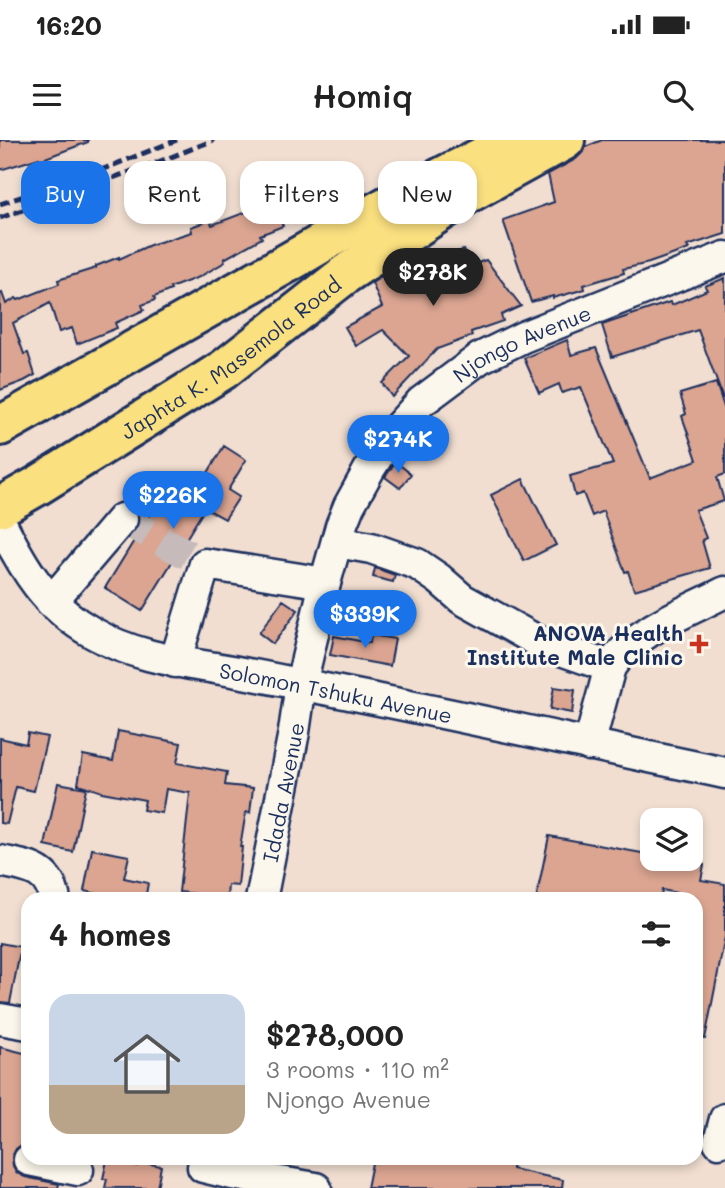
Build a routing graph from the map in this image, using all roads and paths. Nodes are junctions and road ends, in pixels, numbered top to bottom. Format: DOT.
graph roads {
  1 [pos="518,140"];
  2 [pos="565,140"];
  3 [pos="725,257"];
  4 [pos="0,426"];
  5 [pos="0,507"];
  6 [pos="122,519"];
  7 [pos="0,521"];
  8 [pos="337,542"];
  9 [pos="325,583"];
  10 [pos="725,592"];
  11 [pos="51,602"];
  12 [pos="175,662"];
  13 [pos="610,667"];
  14 [pos="301,684"];
  15 [pos="589,745"];
  16 [pos="725,773"];
  17 [pos="0,861"];
  18 [pos="53,892"];
  19 [pos="263,892"];
  20 [pos="0,1019"];
  21 [pos="21,1023"];
  22 [pos="49,1165"];
  23 [pos="202,1171"];
  24 [pos="78,1172"];
  25 [pos="316,1188"];
  1 -- 4 [label="main road, Japhta K. Masemola Road"];
  2 -- 5 [label="main road, Japhta K. Masemola Road"];
  3 -- 8 [label="street, Njongo Avenue"];
  6 -- 11 [label="street"];
  7 -- 11 [label="street, Solomon Tshuku Avenue"];
  8 -- 9 [label="street, Njongo Avenue"];
  8 -- 13 [label="street"];
  9 -- 12 [label="street"];
  9 -- 14 [label="street, Njongo Avenue"];
  10 -- 13 [label="street"];
  11 -- 12 [label="street, Solomon Tshuku Avenue"];
  12 -- 14 [label="street, Solomon Tshuku Avenue"];
  13 -- 15 [label="street"];
  14 -- 15 [label="street, Solomon Tshuku Avenue"];
  14 -- 19 [label="street, Idada Avenue"];
  15 -- 16 [label="street, Solomon Tshuku Avenue"];
  17 -- 18 [label="street"];
  20 -- 21 [label="street"];
  22 -- 24 [label="street"];
  23 -- 25 [label="street"];
}
